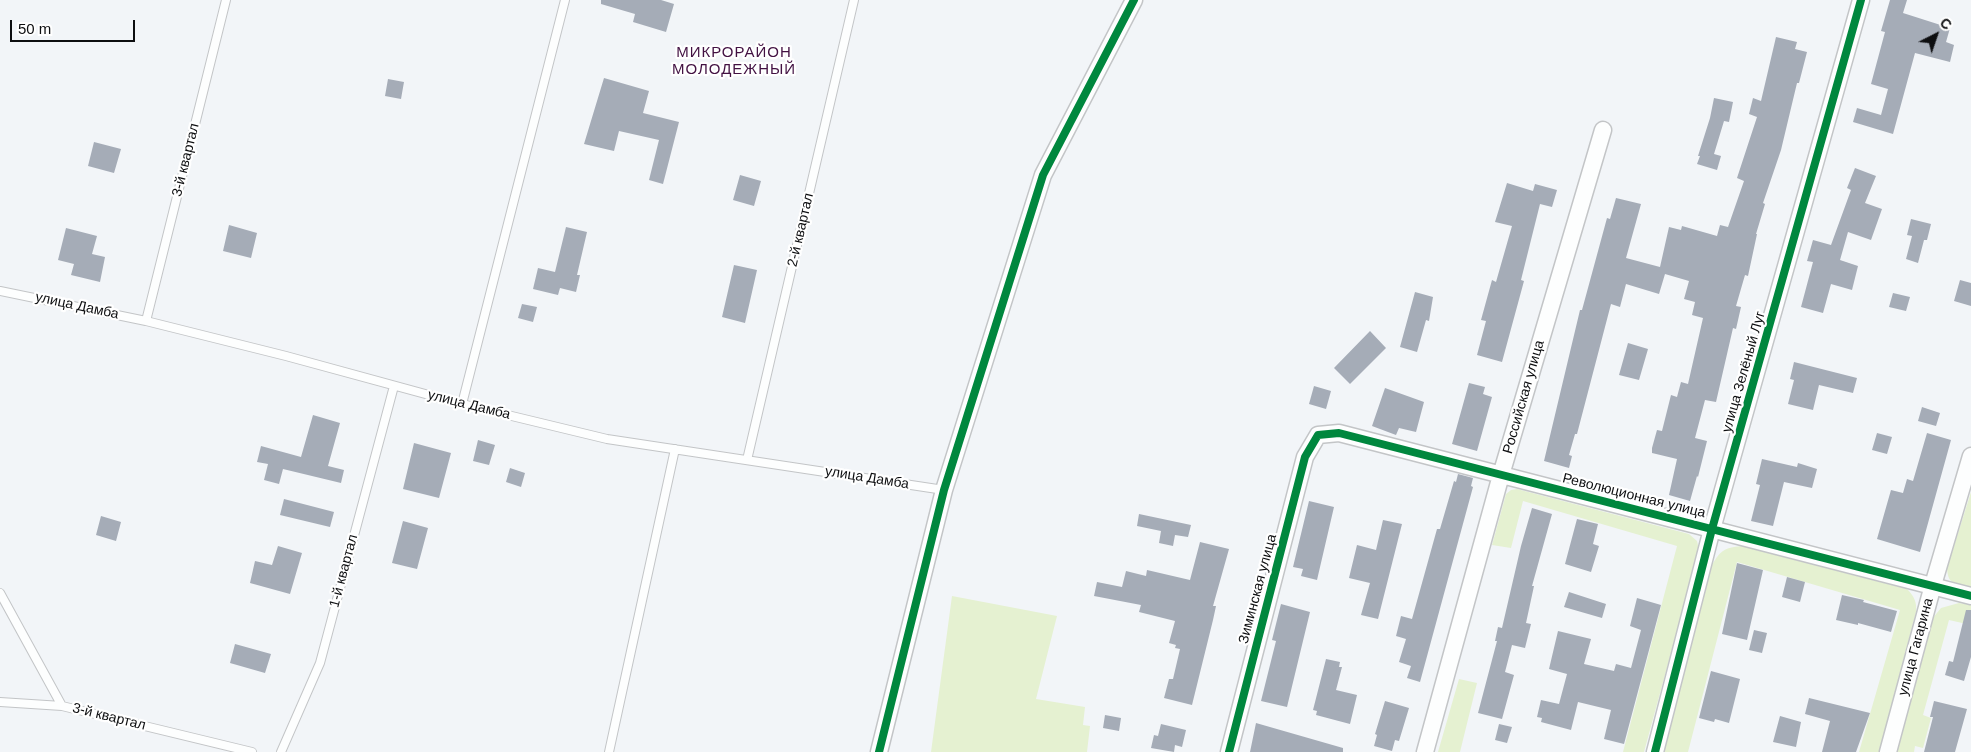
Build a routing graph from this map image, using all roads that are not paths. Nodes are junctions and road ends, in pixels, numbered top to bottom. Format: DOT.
graph roads {
  1 [pos="226,0"];
  2 [pos="565,0"];
  3 [pos="854,0"];
  4 [pos="1134,0"];
  5 [pos="1861,0"];
  6 [pos="1603,130"];
  7 [pos="0,291"];
  8 [pos="146,321"];
  9 [pos="394,386"];
  10 [pos="462,404"];
  11 [pos="1318,435"];
  12 [pos="676,449"];
  13 [pos="1971,456"];
  14 [pos="747,460"];
  15 [pos="1501,475"];
  16 [pos="944,490"];
  17 [pos="1712,529"];
  18 [pos="1933,585"];
  19 [pos="0,593"];
  20 [pos="1971,596"];
  21 [pos="0,702"];
  22 [pos="62,706"];
  23 [pos="252,752"];
  24 [pos="281,752"];
  25 [pos="609,752"];
  26 [pos="879,752"];
  27 [pos="1229,752"];
  28 [pos="1425,752"];
  29 [pos="1655,752"];
  30 [pos="1888,752"];
  1 -- 8 [label="lane, 3-й квартал"];
  2 -- 10 [label="lane"];
  3 -- 14 [label="lane, 2-й квартал"];
  4 -- 16 [label="street"];
  5 -- 17 [label="street, улица Зелёный Луг"];
  6 -- 15 [label="street, Российская улица"];
  7 -- 8 [label="lane, улица Дамба"];
  8 -- 9 [label="lane, улица Дамба"];
  9 -- 10 [label="lane, улица Дамба"];
  9 -- 24 [label="lane, 1-й квартал"];
  10 -- 12 [label="lane, улица Дамба"];
  11 -- 15 [label="street, Революционная улица"];
  11 -- 27 [label="street, Зиминская улица"];
  12 -- 14 [label="lane, улица Дамба"];
  12 -- 25 [label="lane"];
  13 -- 18 [label="street, улица Гагарина"];
  14 -- 16 [label="lane, улица Дамба"];
  15 -- 17 [label="street, Революционная улица"];
  15 -- 28 [label="street, Российская улица"];
  16 -- 26 [label="street"];
  17 -- 18 [label="street, Революционная улица"];
  17 -- 29 [label="street, улица Зелёный Луг"];
  18 -- 20 [label="street, Революционная улица"];
  18 -- 30 [label="street, улица Гагарина"];
  19 -- 22 [label="lane, 3-й квартал"];
  21 -- 22 [label="lane"];
  22 -- 23 [label="lane, 3-й квартал"];
}
